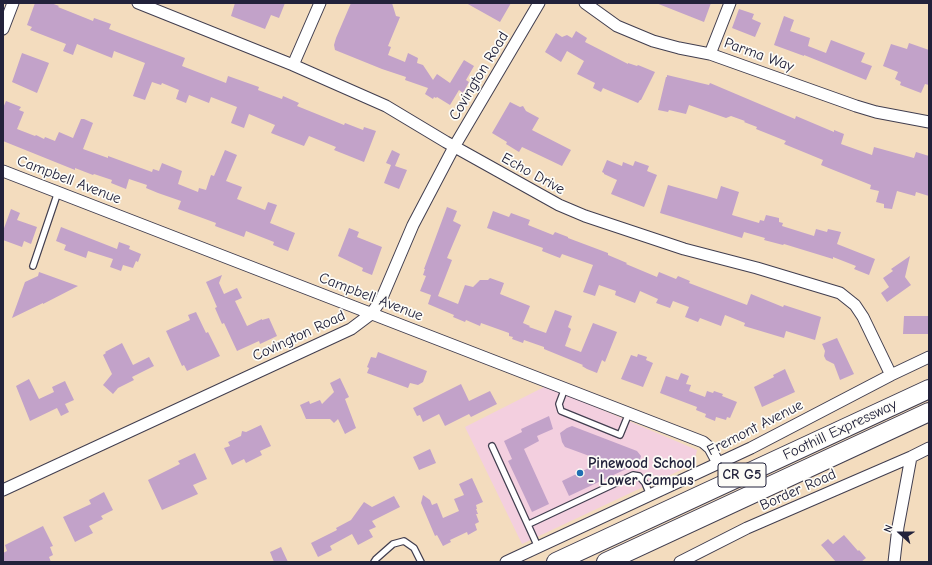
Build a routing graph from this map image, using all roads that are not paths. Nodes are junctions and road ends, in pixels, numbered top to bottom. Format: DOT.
graph roads {
  1 [pos="13,3"];
  2 [pos="138,3"];
  3 [pos="320,3"];
  4 [pos="539,3"];
  5 [pos="585,3"];
  6 [pos="730,3"];
  7 [pos="3,29"];
  8 [pos="710,54"];
  9 [pos="293,65"];
  10 [pos="929,122"];
  11 [pos="454,147"];
  12 [pos="3,171"];
  13 [pos="58,192"];
  14 [pos="33,266"];
  15 [pos="372,314"];
  16 [pos="929,357"];
  17 [pos="891,374"];
  18 [pos="565,388"];
  19 [pos="929,389"];
  20 [pos="929,412"];
  21 [pos="629,413"];
  22 [pos="492,446"];
  23 [pos="929,448"];
  24 [pos="911,457"];
  25 [pos="718,463"];
  26 [pos="3,490"];
  27 [pos="650,495"];
  28 [pos="529,524"];
  29 [pos="538,547"];
  30 [pos="374,562"];
  31 [pos="421,562"];
  32 [pos="506,562"];
  33 [pos="556,562"];
  34 [pos="606,562"];
  35 [pos="680,562"];
  36 [pos="894,562"];
  1 -- 7 [label="street"];
  2 -- 9 [label="street, Echo Drive"];
  3 -- 9 [label="street"];
  4 -- 11 [label="street, Covington Road"];
  5 -- 8 [label="street, Parma Way"];
  6 -- 8 [label="street"];
  8 -- 10 [label="street, Parma Way"];
  9 -- 11 [label="street, Echo Drive"];
  11 -- 15 [label="street, Covington Road"];
  11 -- 17 [label="street, Echo Drive"];
  12 -- 13 [label="street, Campbell Avenue"];
  13 -- 14 [label="lane"];
  13 -- 15 [label="street, Campbell Avenue"];
  15 -- 18 [label="street, Campbell Avenue"];
  15 -- 26 [label="street, Covington Road"];
  16 -- 17 [label="street, Fremont Avenue"];
  17 -- 25 [label="street, Fremont Avenue"];
  18 -- 21 [label="street, Campbell Avenue"];
  18 -- 21 [label="lane"];
  19 -- 33 [label="highway, Foothill Expressway / CR G5"];
  20 -- 34 [label="highway, Foothill Expressway / CR G5"];
  21 -- 25 [label="street, Campbell Avenue"];
  22 -- 28 [label="lane"];
  23 -- 24 [label="street, Border Road"];
  24 -- 35 [label="street, Border Road"];
  24 -- 36 [label="street"];
  25 -- 27 [label="street, Fremont Avenue"];
  27 -- 28 [label="lane"];
  27 -- 29 [label="street, Fremont Avenue"];
  28 -- 29 [label="lane"];
  29 -- 32 [label="street, Fremont Avenue"];
  30 -- 31 [label="lane"];
}
